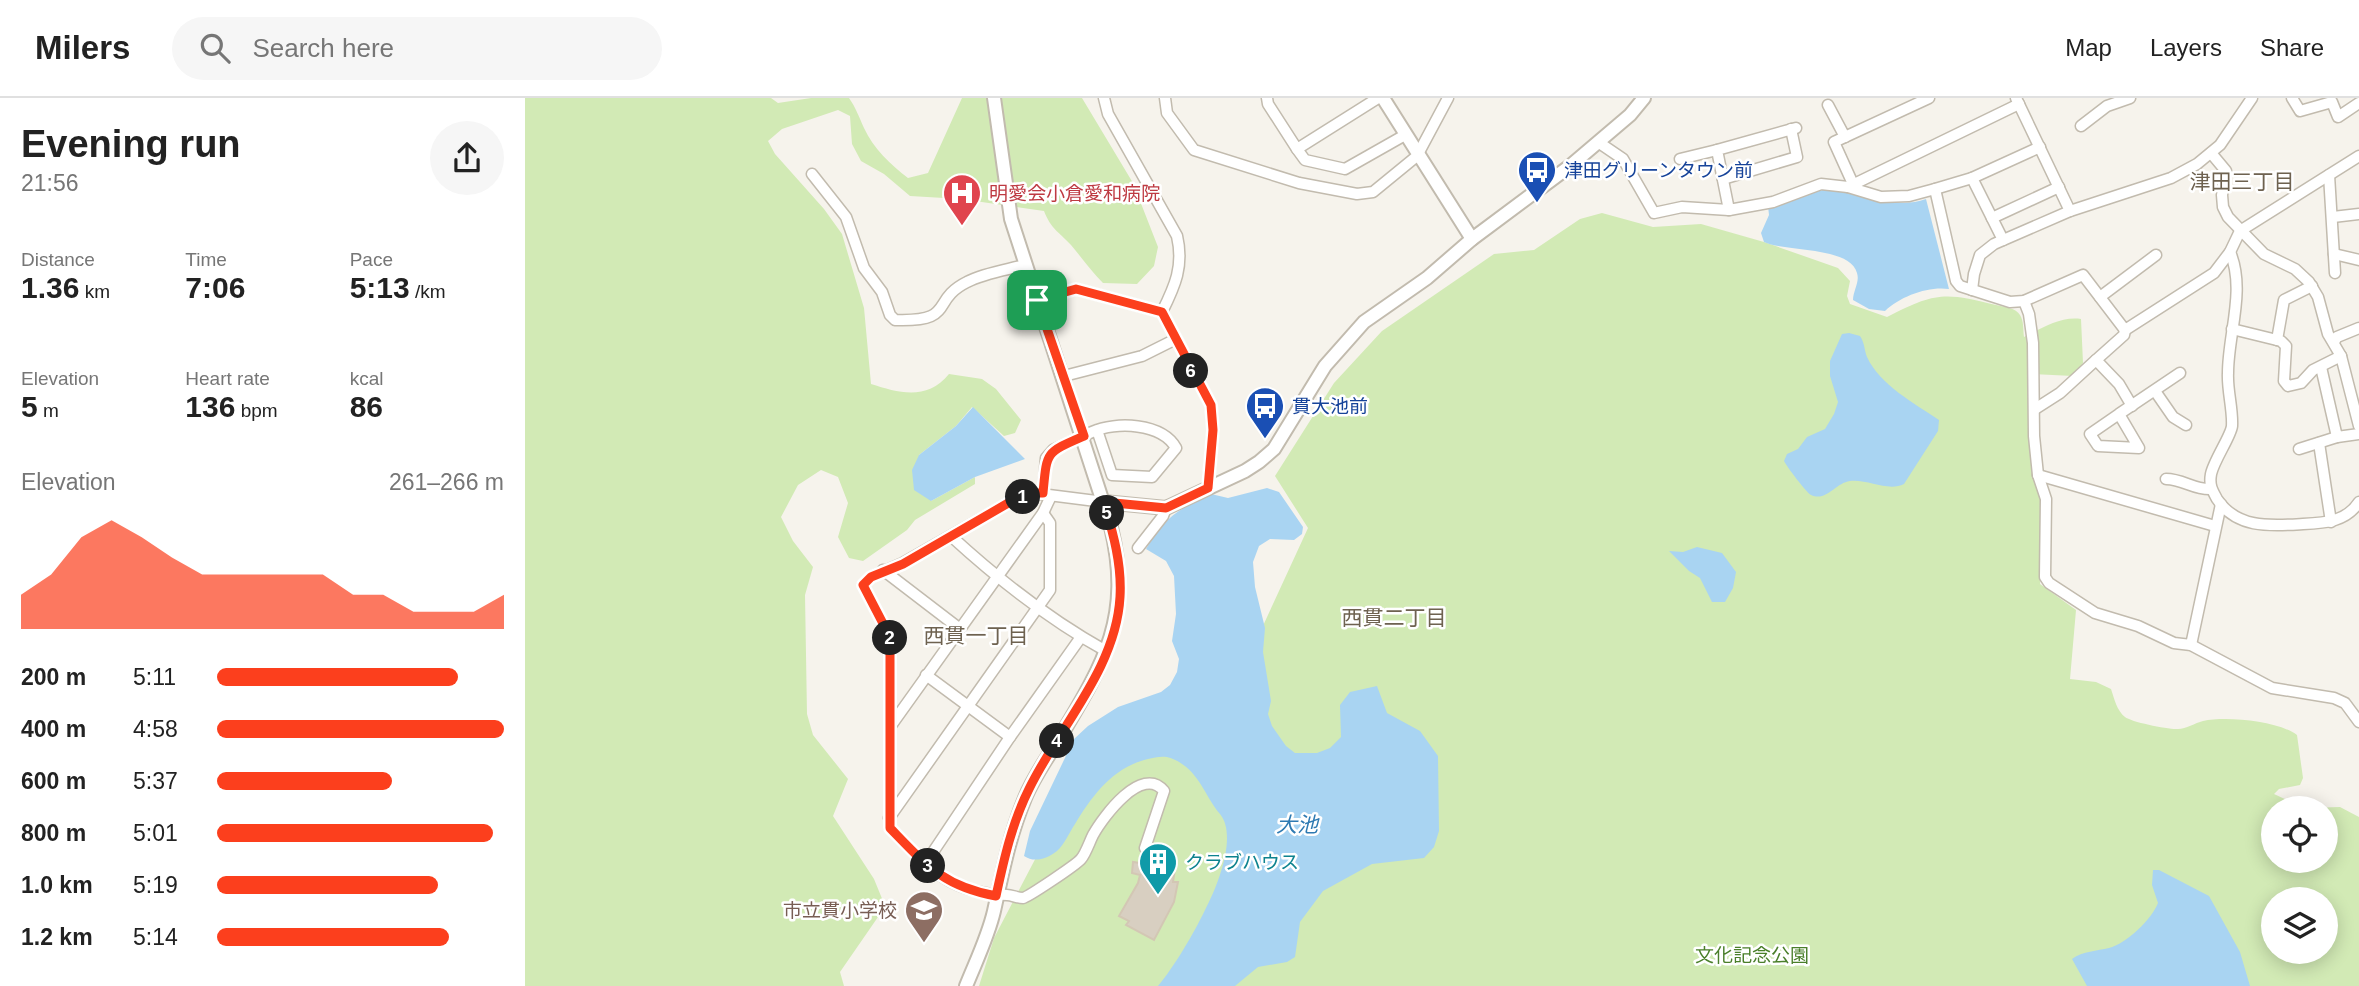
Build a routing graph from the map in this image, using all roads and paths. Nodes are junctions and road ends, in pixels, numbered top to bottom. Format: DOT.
graph roads {
  1 [pos="994,98"];
  2 [pos="1104,98"];
  3 [pos="1165,98"];
  4 [pos="1278,98"];
  5 [pos="1381,98"];
  6 [pos="1448,98"];
  7 [pos="1644,98"];
  8 [pos="1929,98"];
  9 [pos="2130,98"];
  10 [pos="2252,98"];
  11 [pos="2293,98"];
  12 [pos="2332,100"];
  13 [pos="1268,101"];
  14 [pos="2018,101"];
  15 [pos="2359,103"];
  16 [pos="1828,106"];
  17 [pos="2081,125"];
  18 [pos="1405,135"];
  19 [pos="1845,137"];
  20 [pos="1598,142"];
  21 [pos="2039,147"];
  22 [pos="1297,149"];
  23 [pos="1717,150"];
  24 [pos="2211,153"];
  25 [pos="1417,156"];
  26 [pos="2359,156"];
  27 [pos="1680,159"];
  28 [pos="813,174"];
  29 [pos="2329,175"];
  30 [pos="1972,178"];
  31 [pos="1723,179"];
  32 [pos="1850,185"];
  33 [pos="2059,187"];
  34 [pos="1935,190"];
  35 [pos="1729,210"];
  36 [pos="2070,211"];
  37 [pos="2359,214"];
  38 [pos="2333,217"];
  39 [pos="1992,218"];
  40 [pos="2240,231"];
  41 [pos="1472,239"];
  42 [pos="2003,240"];
  43 [pos="2230,252"];
  44 [pos="2334,254"];
  45 [pos="2156,255"];
  46 [pos="2359,260"];
  47 [pos="1025,265"];
  48 [pos="2335,273"];
  49 [pos="2312,286"];
  50 [pos="1972,290"];
  51 [pos="2100,297"];
  52 [pos="1037,300"];
  53 [pos="2024,301"];
  54 [pos="1162,312"];
  55 [pos="2359,328"];
  56 [pos="2232,329"];
  57 [pos="2126,330"];
  58 [pos="1175,339"];
  59 [pos="2277,340"];
  60 [pos="2334,342"];
  61 [pos="2341,356"];
  62 [pos="2097,360"];
  63 [pos="2321,367"];
  64 [pos="2180,373"];
  65 [pos="1064,376"];
  66 [pos="2155,391"];
  67 [pos="2132,406"];
  68 [pos="2035,409"];
  69 [pos="2119,414"];
  70 [pos="2186,425"];
  71 [pos="2359,426"];
  72 [pos="1097,430"];
  73 [pos="2359,434"];
  74 [pos="1084,436"];
  75 [pos="2337,437"];
  76 [pos="2319,443"];
  77 [pos="2299,449"];
  78 [pos="2038,475"];
  79 [pos="2166,479"];
  80 [pos="1208,488"];
  81 [pos="2211,489"];
  82 [pos="1047,495"];
  83 [pos="1104,502"];
  84 [pos="2359,502"];
  85 [pos="2221,504"];
  86 [pos="1166,508"];
  87 [pos="1043,513"];
  88 [pos="2331,522"];
  89 [pos="2215,526"];
  90 [pos="952,537"];
  91 [pos="1138,548"];
  92 [pos="883,570"];
  93 [pos="995,576"];
  94 [pos="1039,608"];
  95 [pos="960,629"];
  96 [pos="1081,637"];
  97 [pos="2191,645"];
  98 [pos="1106,651"];
  99 [pos="926,675"];
  100 [pos="970,707"];
  101 [pos="2359,722"];
  102 [pos="890,727"];
  103 [pos="1010,737"];
  104 [pos="889,818"];
  105 [pos="1145,848"];
  106 [pos="925,864"];
  107 [pos="996,896"];
  108 [pos="966,986"];
  1 -- 47 [label="street"];
  2 -- 54 [label="street"];
  3 -- 25 [label="street"];
  4 -- 13 [label="street"];
  5 -- 18 [label="street"];
  5 -- 22 [label="street"];
  6 -- 25 [label="street"];
  7 -- 20 [label="street"];
  8 -- 19 [label="street"];
  9 -- 17 [label="street"];
  10 -- 24 [label="street"];
  11 -- 12 [label="street"];
  12 -- 15 [label="street"];
  13 -- 22 [label="street"];
  14 -- 21 [label="street"];
  14 -- 32 [label="street"];
  16 -- 19 [label="street"];
  18 -- 22 [label="street"];
  18 -- 25 [label="street"];
  19 -- 32 [label="street"];
  20 -- 35 [label="street"];
  20 -- 41 [label="street"];
  21 -- 30 [label="street"];
  21 -- 33 [label="street"];
  23 -- 27 [label="street"];
  23 -- 31 [label="street"];
  23 -- 31 [label="street"];
  24 -- 36 [label="street"];
  24 -- 40 [label="street"];
  25 -- 41 [label="street"];
  26 -- 29 [label="street"];
  28 -- 47 [label="street"];
  29 -- 38 [label="street"];
  29 -- 40 [label="street"];
  30 -- 34 [label="street"];
  30 -- 39 [label="street"];
  31 -- 35 [label="street"];
  32 -- 34 [label="street"];
  32 -- 35 [label="street"];
  33 -- 36 [label="street"];
  33 -- 39 [label="street"];
  34 -- 50 [label="street"];
  36 -- 42 [label="street"];
  37 -- 38 [label="street"];
  38 -- 44 [label="street"];
  39 -- 42 [label="street"];
  40 -- 43 [label="street"];
  40 -- 49 [label="street"];
  41 -- 80 [label="street"];
  42 -- 50 [label="street"];
  43 -- 56 [label="street"];
  43 -- 57 [label="street"];
  44 -- 46 [label="street"];
  44 -- 48 [label="street"];
  45 -- 51 [label="street"];
  47 -- 52 [label="street"];
  49 -- 59 [label="street"];
  49 -- 60 [label="street"];
  50 -- 53 [label="street"];
  51 -- 53 [label="street"];
  51 -- 57 [label="street"];
  52 -- 54 [label="street"];
  52 -- 65 [label="street"];
  53 -- 68 [label="street"];
  54 -- 58 [label="street"];
  55 -- 60 [label="street"];
  56 -- 59 [label="street"];
  56 -- 81 [label="street"];
  57 -- 62 [label="street"];
  58 -- 65 [label="street"];
  58 -- 80 [label="street"];
  59 -- 63 [label="street"];
  60 -- 61 [label="street"];
  61 -- 63 [label="street"];
  61 -- 71 [label="street"];
  62 -- 67 [label="street"];
  62 -- 68 [label="street"];
  63 -- 75 [label="street"];
  64 -- 66 [label="street"];
  65 -- 74 [label="street"];
  66 -- 67 [label="street"];
  66 -- 70 [label="street"];
  67 -- 69 [label="street"];
  68 -- 78 [label="street"];
  69 -- 69 [label="street"];
  72 -- 72 [label="street"];
  72 -- 74 [label="street"];
  73 -- 75 [label="street"];
  74 -- 82 [label="street"];
  74 -- 83 [label="street"];
  75 -- 76 [label="street"];
  76 -- 77 [label="street"];
  76 -- 88 [label="street"];
  78 -- 89 [label="street"];
  78 -- 97 [label="street"];
  79 -- 81 [label="street"];
  80 -- 86 [label="street"];
  81 -- 85 [label="street"];
  82 -- 83 [label="street"];
  82 -- 87 [label="street"];
  82 -- 90 [label="street"];
  83 -- 86 [label="street"];
  83 -- 98 [label="street"];
  84 -- 88 [label="street"];
  85 -- 88 [label="street"];
  85 -- 89 [label="street"];
  86 -- 91 [label="street"];
  87 -- 93 [label="street"];
  87 -- 94 [label="street"];
  89 -- 97 [label="street"];
  90 -- 92 [label="street"];
  90 -- 93 [label="street"];
  92 -- 95 [label="street"];
  92 -- 102 [label="street"];
  93 -- 94 [label="street"];
  93 -- 95 [label="street"];
  94 -- 96 [label="street"];
  94 -- 100 [label="street"];
  95 -- 99 [label="street"];
  96 -- 98 [label="street"];
  96 -- 103 [label="street"];
  97 -- 101 [label="street"];
  98 -- 107 [label="street"];
  99 -- 100 [label="street"];
  99 -- 102 [label="street"];
  100 -- 103 [label="street"];
  100 -- 104 [label="street"];
  102 -- 104 [label="street"];
  103 -- 106 [label="street"];
  104 -- 106 [label="street"];
  105 -- 107 [label="street"];
  106 -- 107 [label="street"];
  107 -- 108 [label="street"];
}
